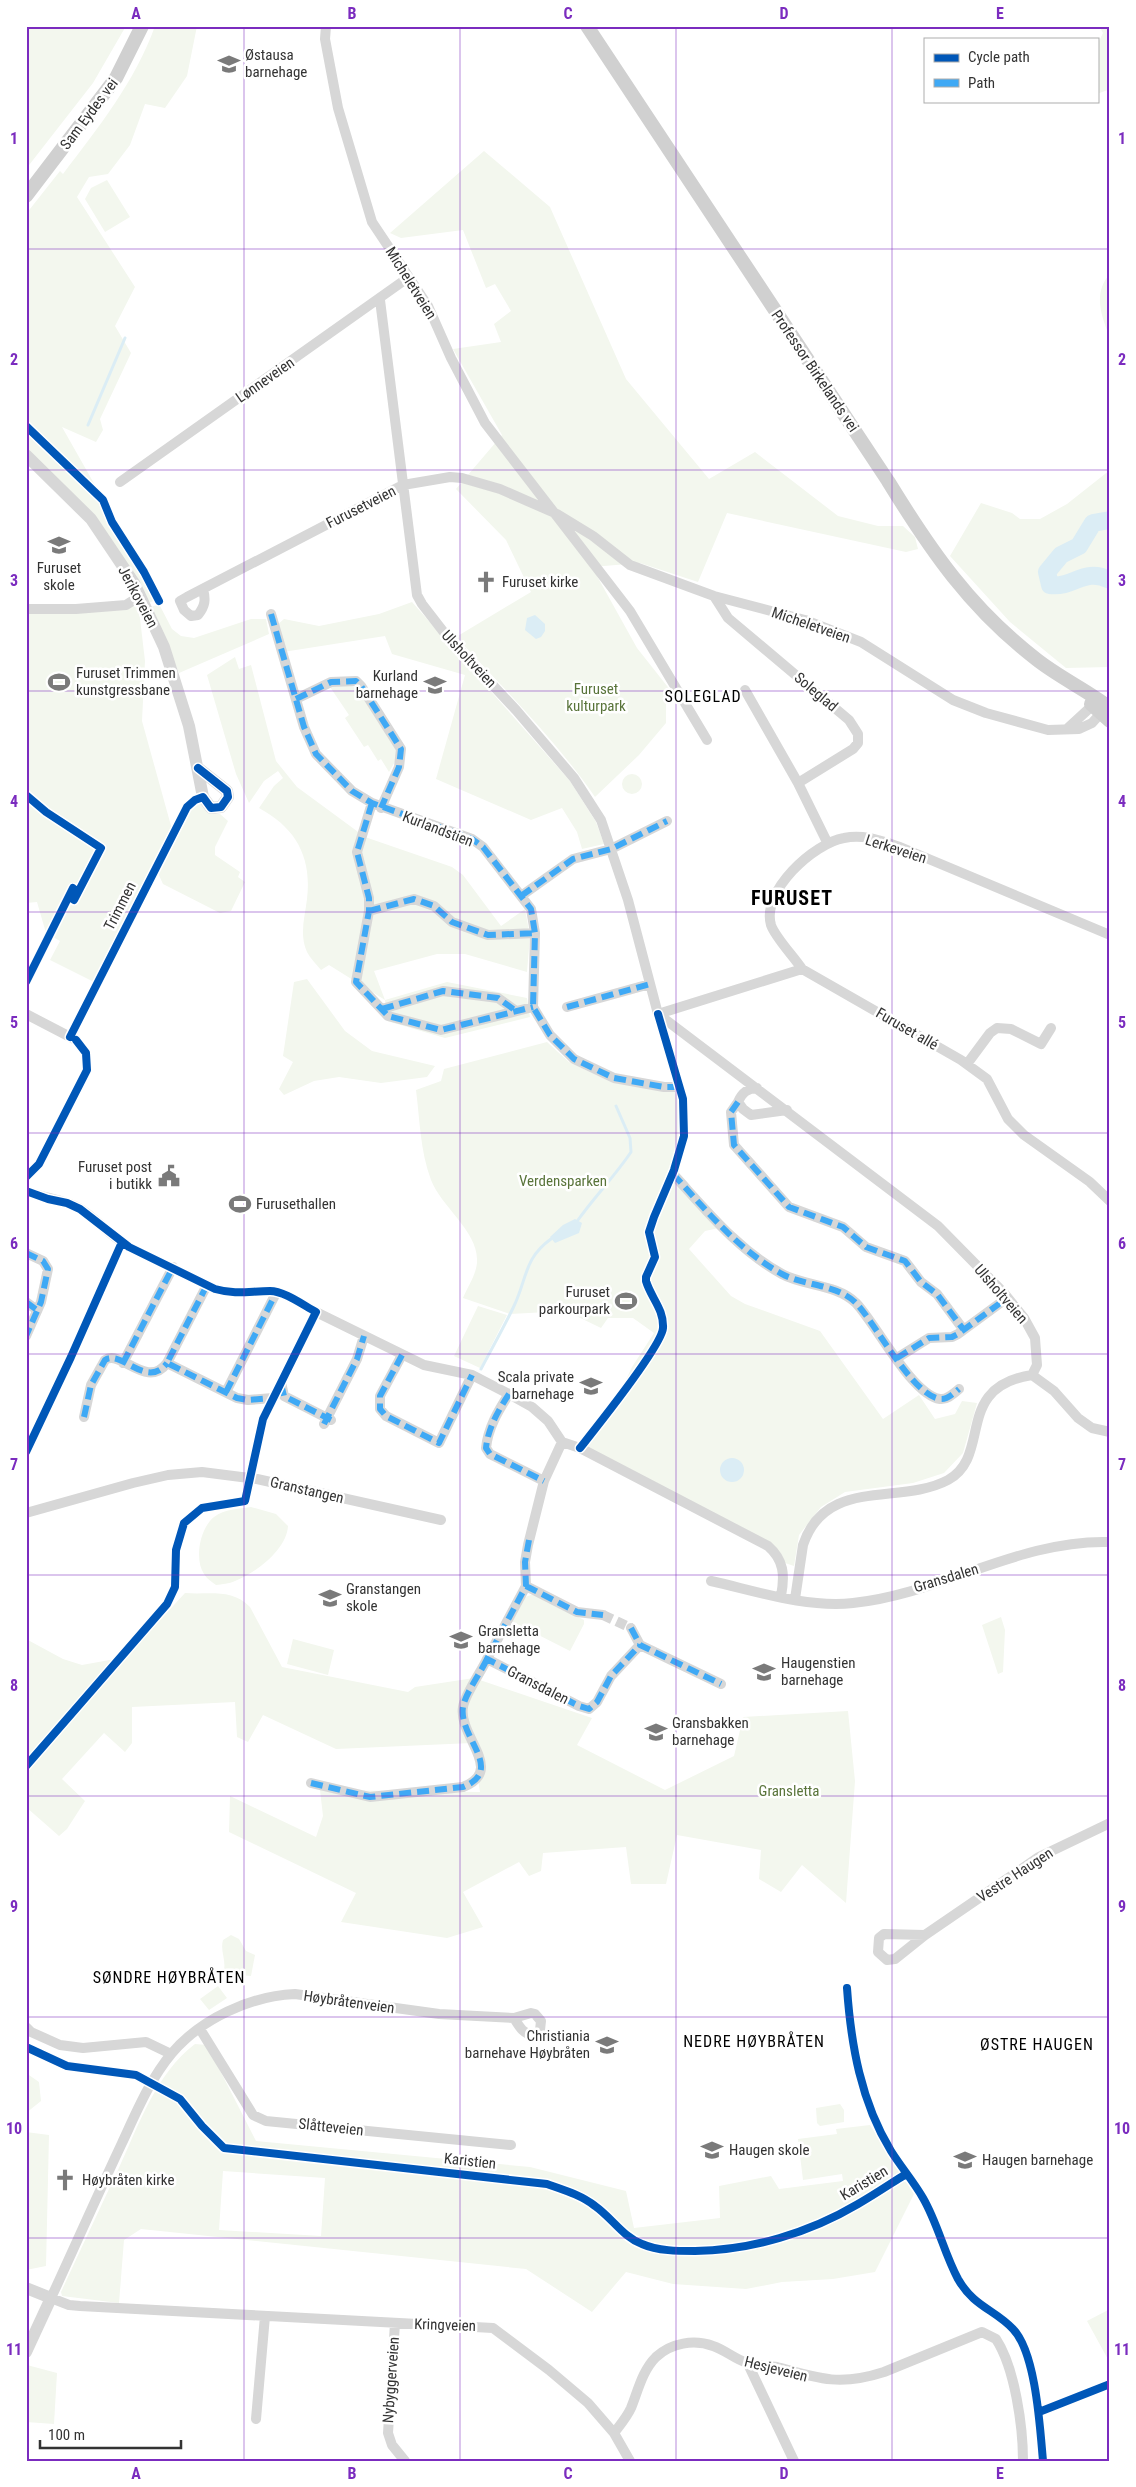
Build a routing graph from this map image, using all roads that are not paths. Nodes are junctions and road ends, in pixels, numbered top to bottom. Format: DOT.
graph roads {
  1 [pos="142,26"];
  2 [pos="326,26"];
  3 [pos="587,26"];
  4 [pos="26,196"];
  5 [pos="409,277"];
  6 [pos="380,300"];
  7 [pos="26,455"];
  8 [pos="120,482"];
  9 [pos="403,485"];
  10 [pos="557,514"];
  11 [pos="203,589"];
  12 [pos="140,596"];
  13 [pos="714,596"];
  14 [pos="26,609"];
  15 [pos="271,614"];
  16 [pos="745,690"];
  17 [pos="296,699"];
  18 [pos="1103,710"];
  19 [pos="707,740"];
  20 [pos="198,768"];
  21 [pos="798,783"];
  22 [pos="376,805"];
  23 [pos="667,821"];
  24 [pos="827,842"];
  25 [pos="612,849"];
  26 [pos="521,896"];
  27 [pos="370,910"];
  28 [pos="535,933"];
  29 [pos="1110,935"];
  30 [pos="802,969"];
  31 [pos="650,984"];
  32 [pos="532,1007"];
  33 [pos="567,1007"];
  34 [pos="382,1009"];
  35 [pos="516,1011"];
  36 [pos="26,1014"];
  37 [pos="658,1014"];
  38 [pos="1051,1028"];
  39 [pos="76,1040"];
  40 [pos="967,1064"];
  41 [pos="679,1087"];
  42 [pos="758,1088"];
  43 [pos="738,1102"];
  44 [pos="786,1110"];
  45 [pos="672,1174"];
  46 [pos="26,1190"];
  47 [pos="1110,1201"];
  48 [pos="122,1242"];
  49 [pos="26,1252"];
  50 [pos="173,1267"];
  51 [pos="207,1285"];
  52 [pos="276,1292"];
  53 [pos="1008,1298"];
  54 [pos="26,1302"];
  55 [pos="37,1310"];
  56 [pos="316,1312"];
  57 [pos="963,1330"];
  58 [pos="26,1336"];
  59 [pos="364,1336"];
  60 [pos="402,1355"];
  61 [pos="897,1358"];
  62 [pos="123,1363"];
  63 [pos="168,1363"];
  64 [pos="472,1375"];
  65 [pos="1032,1375"];
  66 [pos="280,1382"];
  67 [pos="959,1389"];
  68 [pos="226,1392"];
  69 [pos="509,1394"];
  70 [pos="273,1398"];
  71 [pos="84,1418"];
  72 [pos="1110,1432"];
  73 [pos="562,1442"];
  74 [pos="544,1481"];
  75 [pos="26,1513"];
  76 [pos="441,1520"];
  77 [pos="1110,1542"];
  78 [pos="711,1581"];
  79 [pos="526,1586"];
  80 [pos="781,1596"];
  81 [pos="795,1599"];
  82 [pos="603,1615"];
  83 [pos="631,1628"];
  84 [pos="640,1645"];
  85 [pos="488,1659"];
  86 [pos="720,1684"];
  87 [pos="311,1783"];
  88 [pos="1110,1823"];
  89 [pos="926,1935"];
  90 [pos="514,2018"];
  91 [pos="26,2027"];
  92 [pos="200,2029"];
  93 [pos="171,2054"];
  94 [pos="511,2145"];
  95 [pos="26,2288"];
  96 [pos="51,2298"];
  97 [pos="265,2316"];
  98 [pos="395,2323"];
  99 [pos="26,2352"];
  100 [pos="748,2364"];
  101 [pos="256,2419"];
  102 [pos="614,2433"];
  103 [pos="406,2461"];
  104 [pos="630,2461"];
  105 [pos="794,2461"];
  106 [pos="1023,2461"];
  1 -- 4 [label="main road, Sam Eydes vei"];
  2 -- 5 [label="street, Micheletveien"];
  3 -- 18 [label="main road, Professor Birkelands vei"];
  5 -- 6 [label="street, Lønneveien"];
  5 -- 10 [label="street, Micheletveien"];
  6 -- 8 [label="street, Lønneveien"];
  6 -- 9 [label="street, Ulsholtveien"];
  7 -- 12 [label="street, Jerikoveien"];
  9 -- 10 [label="street, Furusetveien"];
  9 -- 11 [label="street, Furusetveien"];
  9 -- 25 [label="street, Ulsholtveien"];
  10 -- 13 [label="street, Micheletveien"];
  10 -- 19 [label="street, Micheletveien"];
  12 -- 14 [label="street"];
  12 -- 20 [label="street, Jerikoveien"];
  13 -- 18 [label="street, Micheletveien"];
  13 -- 21 [label="street, Soleglad"];
  15 -- 17 [label="street, Kurlandstien"];
  16 -- 21 [label="street"];
  17 -- 22 [label="street, Kurlandstien"];
  17 -- 22 [label="street"];
  21 -- 24 [label="street"];
  22 -- 26 [label="street, Kurlandstien"];
  22 -- 27 [label="street"];
  23 -- 25 [label="street"];
  24 -- 29 [label="street, Lerkeveien"];
  24 -- 30 [label="street, Lerkeveien"];
  25 -- 26 [label="street"];
  25 -- 31 [label="street, Ulsholtveien"];
  26 -- 28 [label="street, Kurlandstien"];
  27 -- 28 [label="street"];
  27 -- 34 [label="street"];
  28 -- 32 [label="street, Kurlandstien"];
  30 -- 37 [label="street"];
  30 -- 40 [label="street, Furuset allé"];
  31 -- 33 [label="street"];
  31 -- 37 [label="street, Ulsholtveien"];
  32 -- 35 [label="street"];
  32 -- 41 [label="street"];
  34 -- 35 [label="street"];
  34 -- 35 [label="street"];
  36 -- 39 [label="street"];
  37 -- 42 [label="street, Ulsholtveien"];
  38 -- 40 [label="street"];
  40 -- 47 [label="street, Furuset allé"];
  42 -- 43 [label="street"];
  42 -- 44 [label="street, Ulsholtveien"];
  43 -- 44 [label="street"];
  43 -- 57 [label="street"];
  44 -- 53 [label="street, Ulsholtveien"];
  45 -- 61 [label="street"];
  46 -- 48 [label="street"];
  49 -- 55 [label="street"];
  50 -- 62 [label="street"];
  51 -- 63 [label="street"];
  52 -- 68 [label="street"];
  53 -- 57 [label="street"];
  53 -- 65 [label="street, Ulsholtveien"];
  54 -- 55 [label="street"];
  55 -- 58 [label="street"];
  56 -- 59 [label="street"];
  57 -- 61 [label="street"];
  59 -- 60 [label="street"];
  59 -- 66 [label="street"];
  60 -- 64 [label="street"];
  60 -- 64 [label="street"];
  61 -- 67 [label="street"];
  62 -- 63 [label="street"];
  62 -- 71 [label="street"];
  63 -- 68 [label="street"];
  64 -- 69 [label="street"];
  65 -- 72 [label="street"];
  65 -- 81 [label="street"];
  68 -- 70 [label="street"];
  69 -- 73 [label="street"];
  69 -- 74 [label="street"];
  73 -- 74 [label="street"];
  73 -- 80 [label="street"];
  74 -- 79 [label="street"];
  75 -- 76 [label="street, Granstangen"];
  77 -- 81 [label="street, Gransdalen"];
  78 -- 80 [label="street, Gransdalen"];
  79 -- 82 [label="street"];
  79 -- 85 [label="street"];
  80 -- 81 [label="street, Gransdalen"];
  83 -- 84 [label="street"];
  84 -- 85 [label="street, Gransdalen"];
  84 -- 86 [label="street"];
  85 -- 87 [label="street"];
  88 -- 89 [label="street, Vestre Haugen"];
  90 -- 92 [label="street, Høybråtenveien"];
  91 -- 93 [label="street"];
  92 -- 93 [label="street, Høybråtenveien"];
  92 -- 94 [label="street, Slåtteveien"];
  93 -- 96 [label="street, Høybråtenveien"];
  95 -- 96 [label="street"];
  96 -- 97 [label="street, Kringveien"];
  96 -- 99 [label="street, Høybråtenveien"];
  97 -- 98 [label="street, Kringveien"];
  97 -- 101 [label="street"];
  98 -- 102 [label="street, Kringveien"];
  98 -- 103 [label="street, Nybyggerveien"];
  100 -- 102 [label="street, Hesjeveien"];
  100 -- 105 [label="street"];
  100 -- 106 [label="street, Hesjeveien"];
  102 -- 104 [label="street, Kringveien"];
}
